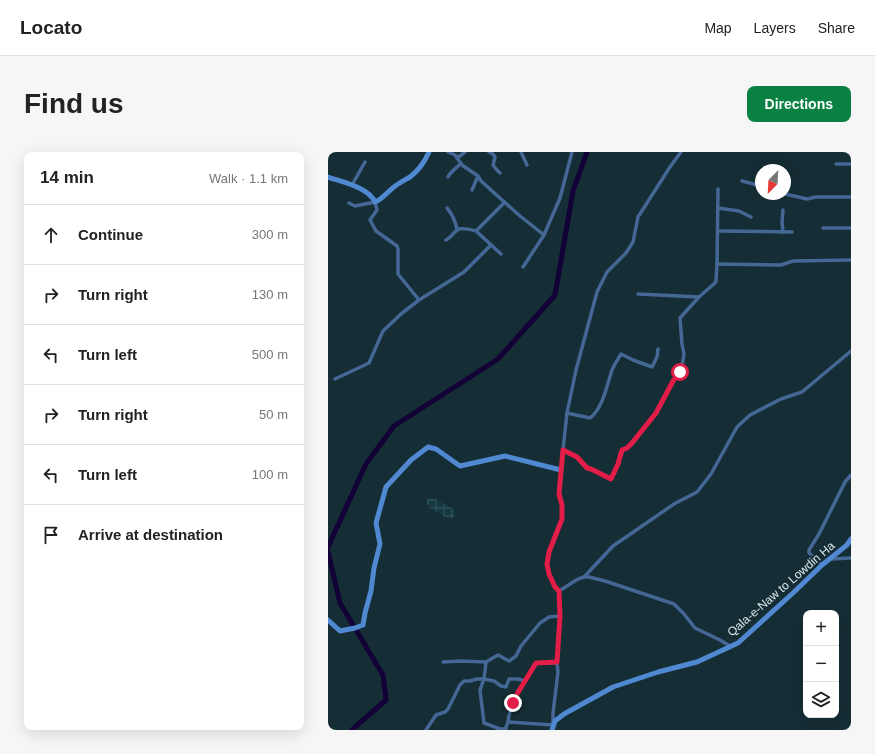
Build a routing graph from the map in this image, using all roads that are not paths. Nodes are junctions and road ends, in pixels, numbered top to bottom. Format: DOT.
graph roads {
  1 [pos="429,152"];
  2 [pos="448,152"];
  3 [pos="465,152"];
  4 [pos="489,152"];
  5 [pos="521,152"];
  6 [pos="572,152"];
  7 [pos="681,152"];
  8 [pos="457,158"];
  9 [pos="365,162"];
  10 [pos="461,163"];
  11 [pos="836,164"];
  12 [pos="851,164"];
  13 [pos="527,165"];
  14 [pos="500,173"];
  15 [pos="478,176"];
  16 [pos="328,177"];
  17 [pos="448,177"];
  18 [pos="742,181"];
  19 [pos="755,184"];
  20 [pos="352,185"];
  21 [pos="718,189"];
  22 [pos="472,190"];
  23 [pos="791,195"];
  24 [pos="851,197"];
  25 [pos="375,202"];
  26 [pos="349,203"];
  27 [pos="504,203"];
  28 [pos="447,208"];
  29 [pos="718,208"];
  30 [pos="783,210"];
  31 [pos="751,218"];
  32 [pos="823,228"];
  33 [pos="851,228"];
  34 [pos="457,229"];
  35 [pos="476,231"];
  36 [pos="718,231"];
  37 [pos="783,232"];
  38 [pos="792,232"];
  39 [pos="544,235"];
  40 [pos="446,240"];
  41 [pos="491,245"];
  42 [pos="502,254"];
  43 [pos="851,260"];
  44 [pos="717,264"];
  45 [pos="523,267"];
  46 [pos="638,294"];
  47 [pos="700,297"];
  48 [pos="420,300"];
  49 [pos="658,349"];
  50 [pos="851,351"];
  51 [pos="335,379"];
  52 [pos="566,413"];
  53 [pos="563,450"];
  54 [pos="561,470"];
  55 [pos="851,475"];
  56 [pos="851,539"];
  57 [pos="851,558"];
  58 [pos="830,559"];
  59 [pos="822,565"];
  60 [pos="584,577"];
  61 [pos="559,591"];
  62 [pos="560,616"];
  63 [pos="328,620"];
  64 [pos="730,646"];
  65 [pos="444,662"];
  66 [pos="486,662"];
  67 [pos="557,662"];
  68 [pos="484,679"];
  69 [pos="524,681"];
  70 [pos="508,722"];
  71 [pos="553,727"];
  72 [pos="426,730"];
  73 [pos="506,730"];
  1 -- 25 [label="street"];
  2 -- 8 [label="street"];
  3 -- 8 [label="street"];
  4 -- 14 [label="street"];
  5 -- 13 [label="street"];
  6 -- 39 [label="street"];
  7 -- 52 [label="street"];
  8 -- 10 [label="street"];
  9 -- 20 [label="street"];
  10 -- 15 [label="street"];
  10 -- 17 [label="street"];
  11 -- 12 [label="street"];
  15 -- 22 [label="street"];
  15 -- 27 [label="street"];
  16 -- 20 [label="street"];
  18 -- 19 [label="street"];
  20 -- 25 [label="street"];
  21 -- 29 [label="street"];
  23 -- 24 [label="street"];
  25 -- 26 [label="street"];
  25 -- 48 [label="street"];
  27 -- 35 [label="street"];
  27 -- 39 [label="street"];
  28 -- 34 [label="street"];
  29 -- 31 [label="street"];
  29 -- 36 [label="street"];
  30 -- 37 [label="street"];
  32 -- 33 [label="street"];
  34 -- 35 [label="street"];
  34 -- 40 [label="street"];
  35 -- 41 [label="street"];
  36 -- 37 [label="street"];
  36 -- 44 [label="street"];
  37 -- 38 [label="street"];
  39 -- 45 [label="street"];
  41 -- 42 [label="street"];
  41 -- 48 [label="street"];
  43 -- 44 [label="street"];
  44 -- 47 [label="street"];
  46 -- 47 [label="street"];
  47 -- 53 [label="street"];
  48 -- 51 [label="street"];
  49 -- 52 [label="street"];
  50 -- 60 [label="street"];
  52 -- 53 [label="street"];
  53 -- 54 [label="street"];
  54 -- 61 [label="street"];
  54 -- 63 [label="street"];
  55 -- 59 [label="street"];
  56 -- 58 [label="street, Qala-e-Naw to Lowdin Ha"];
  57 -- 58 [label="street"];
  58 -- 59 [label="street, Qala-e-Naw to Lowdin Ha"];
  59 -- 64 [label="street, Qala-e-Naw to Lowdin Ha"];
  60 -- 61 [label="street"];
  60 -- 64 [label="street"];
  61 -- 62 [label="street"];
  62 -- 66 [label="street"];
  62 -- 67 [label="street"];
  64 -- 71 [label="street, Qala-e-Naw to Lowdin Ha"];
  65 -- 66 [label="street"];
  66 -- 68 [label="street"];
  67 -- 69 [label="street"];
  67 -- 71 [label="street"];
  68 -- 69 [label="street"];
  68 -- 72 [label="street"];
  68 -- 73 [label="street"];
  69 -- 70 [label="street"];
  70 -- 71 [label="street"];
  70 -- 73 [label="street"];
}
